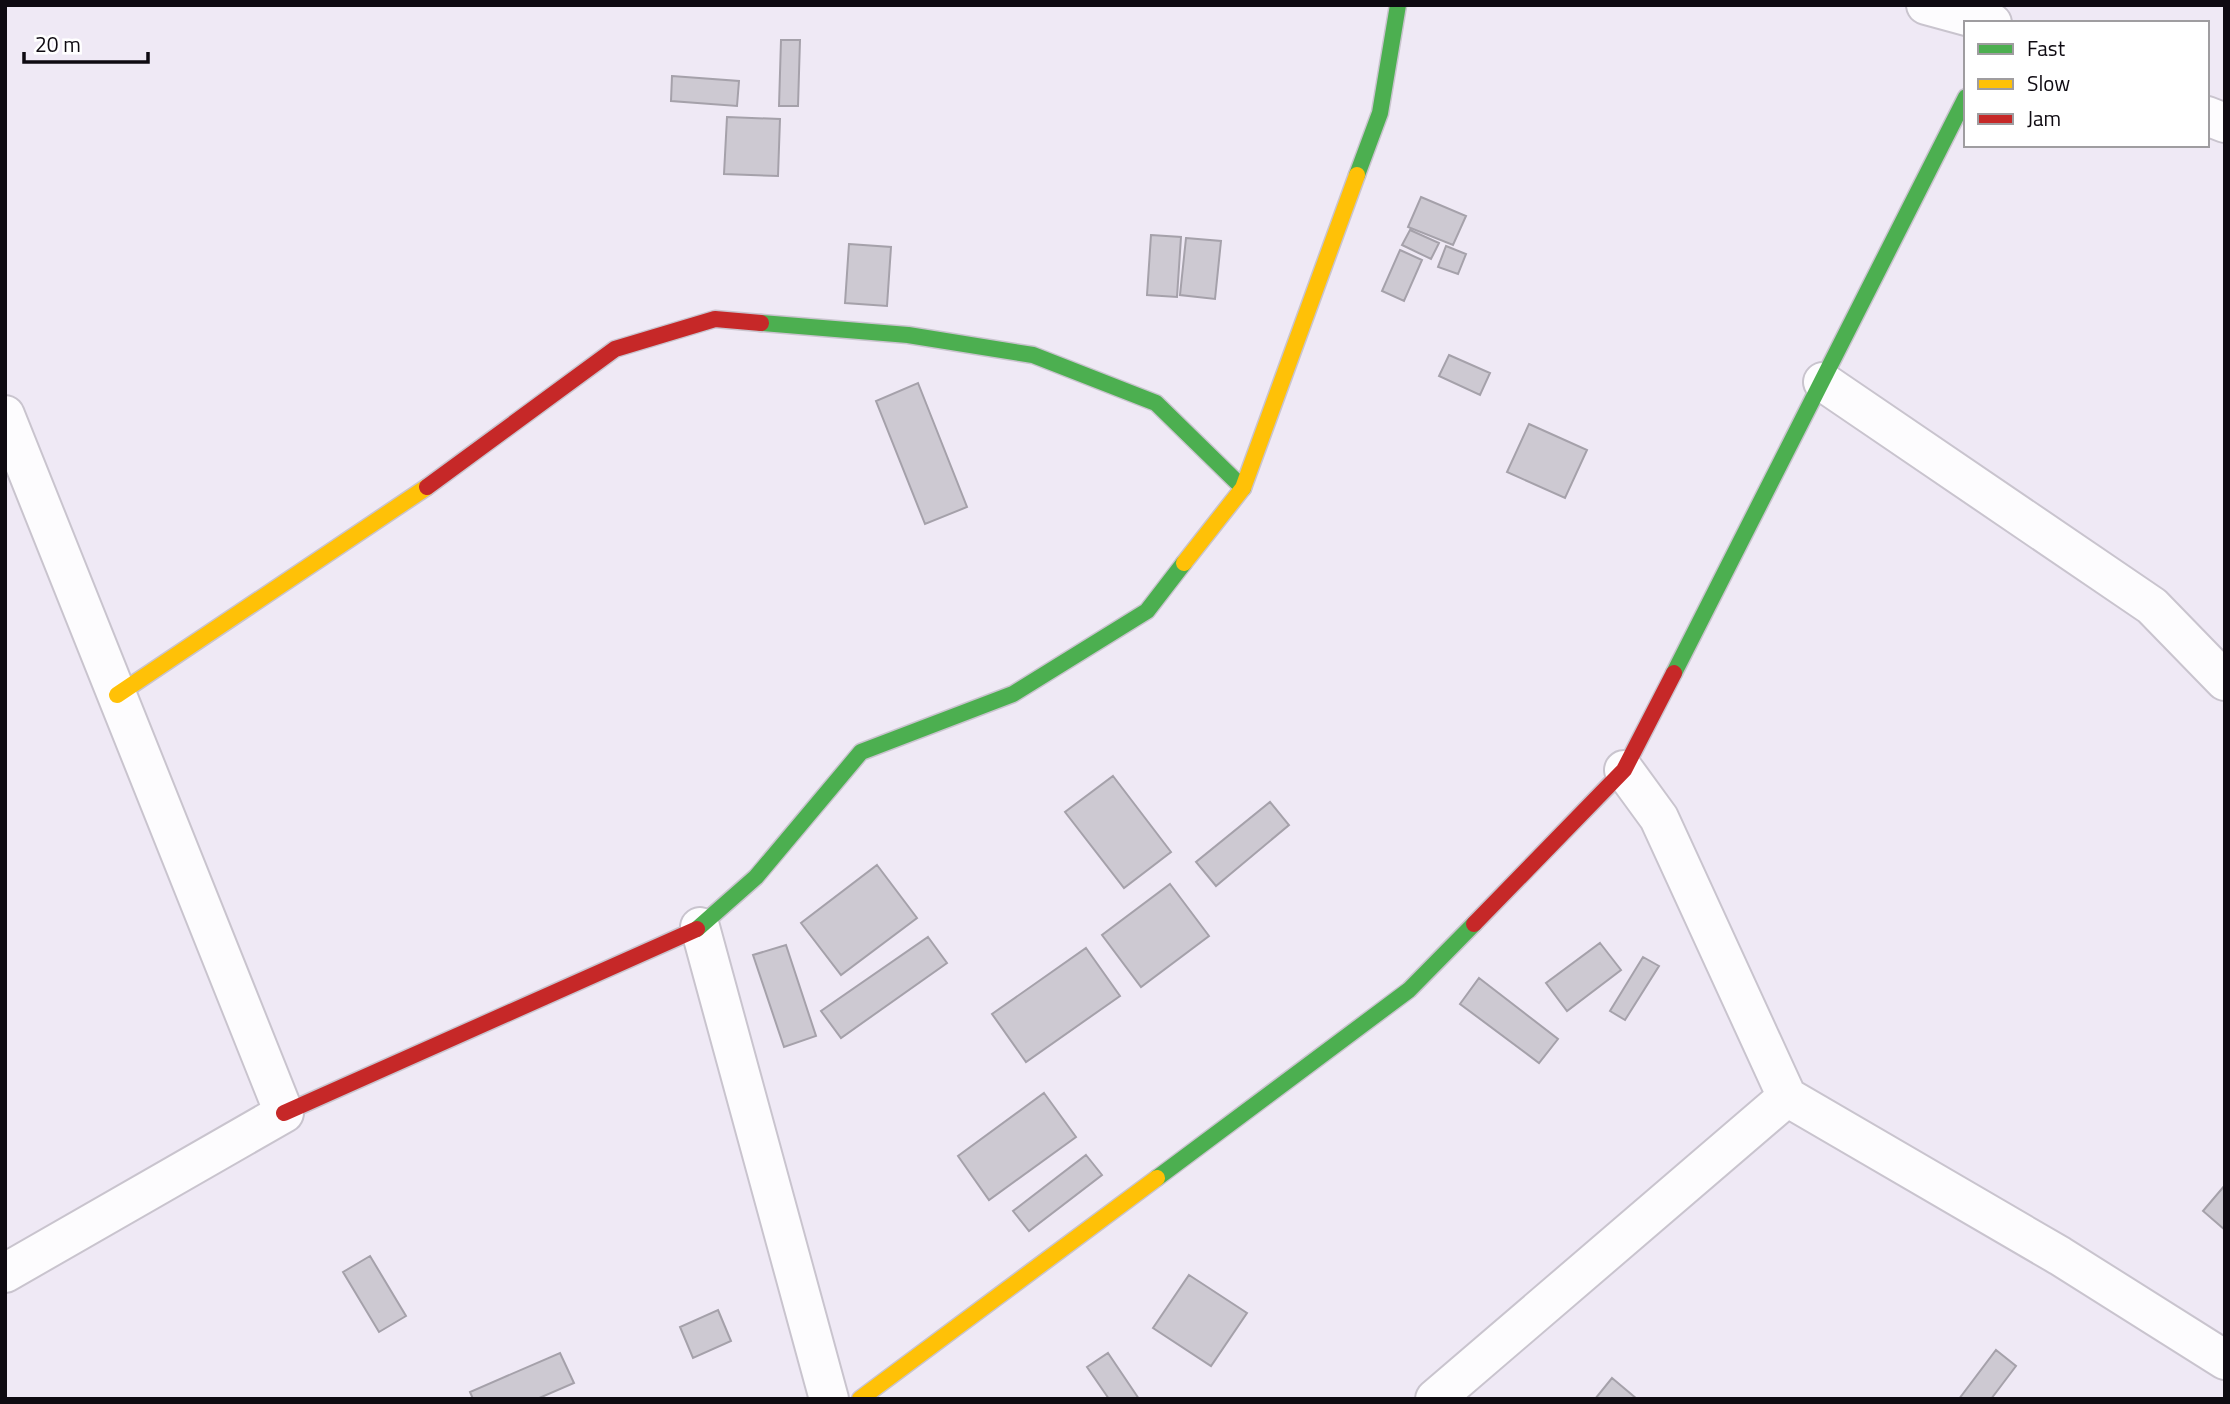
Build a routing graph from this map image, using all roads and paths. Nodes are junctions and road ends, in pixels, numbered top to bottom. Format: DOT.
graph roads {
  1 [pos="1398,5"];
  2 [pos="1926,5"];
  3 [pos="2018,5"];
  4 [pos="1985,21"];
  5 [pos="2006,21"];
  6 [pos="1964,101"];
  7 [pos="1823,382"];
  8 [pos="5,415"];
  9 [pos="1243,488"];
  10 [pos="2225,681"];
  11 [pos="117,695"];
  12 [pos="1625,770"];
  13 [pos="700,927"];
  14 [pos="1787,1097"];
  15 [pos="284,1113"];
  16 [pos="5,1273"];
  17 [pos="2225,1360"];
  18 [pos="829,1399"];
  19 [pos="860,1399"];
  20 [pos="1435,1399"];
  1 -- 9 [label="street"];
  2 -- 4 [label="street"];
  3 -- 5 [label="street"];
  6 -- 7 [label="street"];
  7 -- 10 [label="street"];
  7 -- 12 [label="street"];
  8 -- 11 [label="street"];
  9 -- 11 [label="street"];
  9 -- 13 [label="street"];
  11 -- 15 [label="street"];
  12 -- 14 [label="street"];
  12 -- 19 [label="street"];
  13 -- 15 [label="street"];
  13 -- 18 [label="street"];
  14 -- 17 [label="street"];
  14 -- 20 [label="street"];
  15 -- 16 [label="street"];
}
